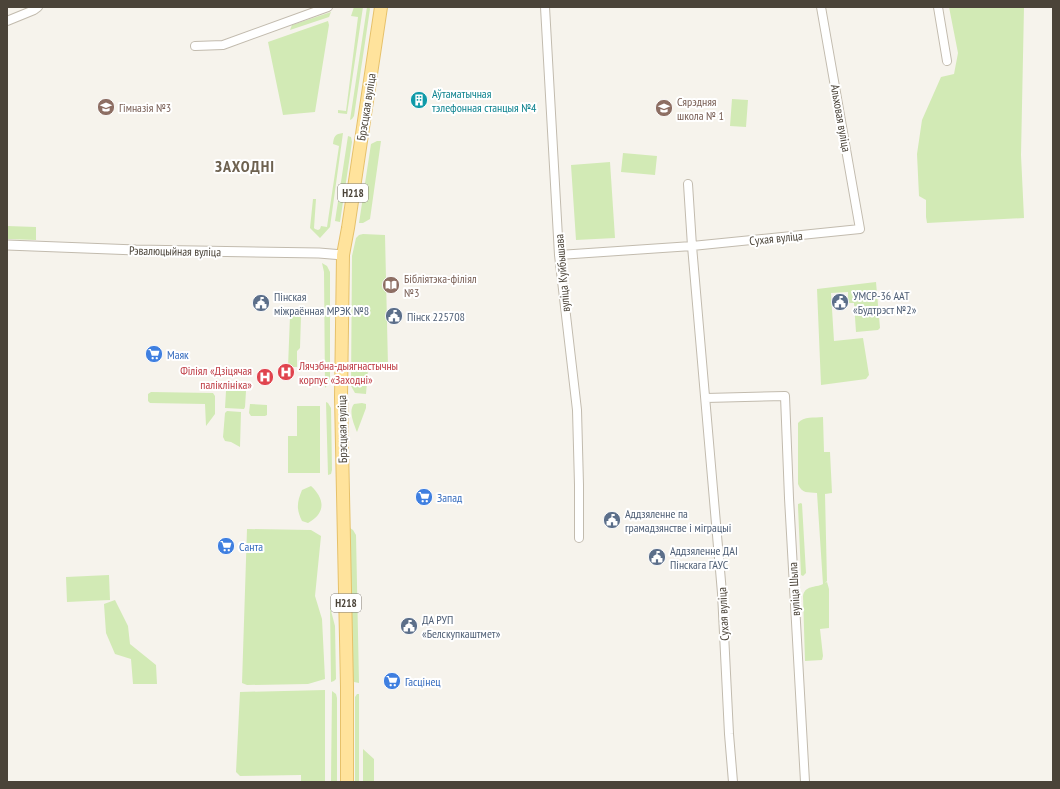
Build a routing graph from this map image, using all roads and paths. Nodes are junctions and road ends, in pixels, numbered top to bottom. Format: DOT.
graph roads {
  1 [pos="38,7"];
  2 [pos="328,7"];
  3 [pos="381,7"];
  4 [pos="544,7"];
  5 [pos="821,7"];
  6 [pos="938,7"];
  7 [pos="7,21"];
  8 [pos="195,46"];
  9 [pos="947,61"];
  10 [pos="688,184"];
  11 [pos="860,229"];
  12 [pos="7,245"];
  13 [pos="692,246"];
  14 [pos="343,254"];
  15 [pos="559,255"];
  16 [pos="706,398"];
  17 [pos="579,538"];
  18 [pos="348,782"];
  19 [pos="733,782"];
  20 [pos="805,782"];
  1 -- 7 [label="street"];
  2 -- 8 [label="street"];
  3 -- 14 [label="main road, Брэсцкая вуліца / Н218"];
  4 -- 15 [label="street, вуліца Куйбышава"];
  5 -- 11 [label="street, Альховая вуліца"];
  6 -- 9 [label="street"];
  10 -- 13 [label="street, Сухая вуліца"];
  11 -- 13 [label="street, Сухая вуліца"];
  12 -- 14 [label="street, Рэвалюцыйная вуліца"];
  13 -- 15 [label="street, Сухая вуліца"];
  13 -- 16 [label="street, Сухая вуліца"];
  14 -- 18 [label="main road, Брэсцкая вуліца / Н218"];
  15 -- 17 [label="street, вуліца Куйбышава"];
  16 -- 19 [label="street, Сухая вуліца"];
  16 -- 20 [label="street, вуліца Шыла"];
}
